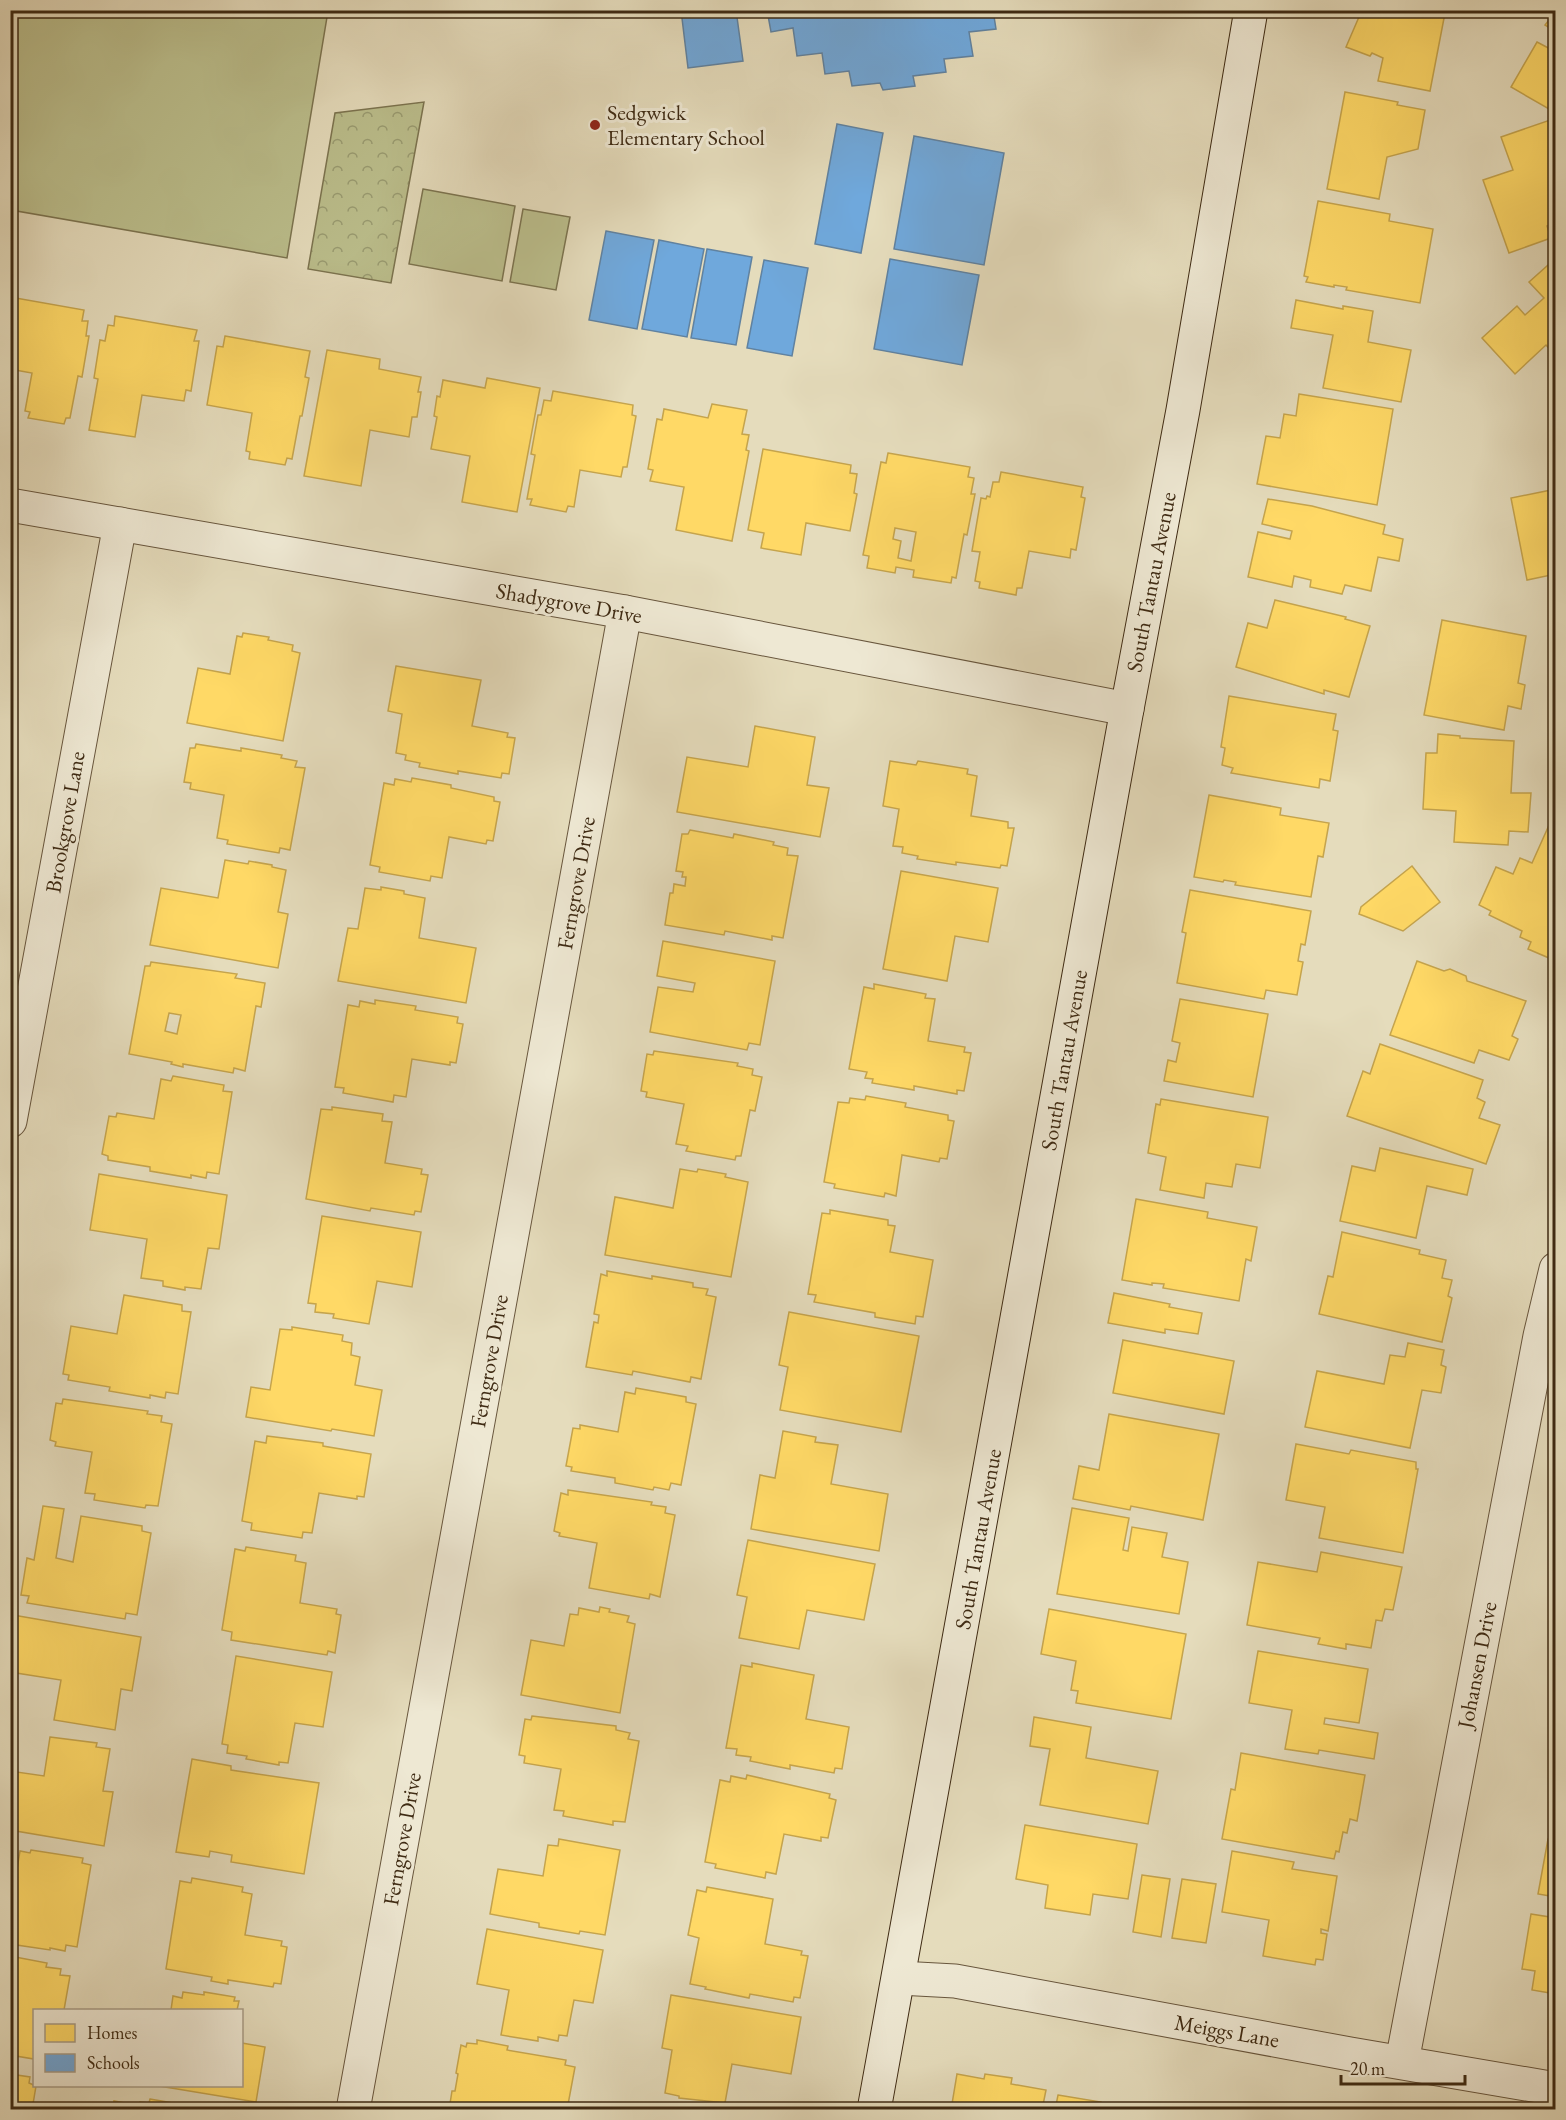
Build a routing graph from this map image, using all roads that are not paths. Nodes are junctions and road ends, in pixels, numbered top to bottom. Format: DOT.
graph roads {
  1 [pos="1251,10"];
  2 [pos="10,505"];
  3 [pos="120,524"];
  4 [pos="625,612"];
  5 [pos="1127,709"];
  6 [pos="10,1121"];
  7 [pos="1556,1269"];
  8 [pos="899,1978"];
  9 [pos="1402,2062"];
  10 [pos="1556,2089"];
  11 [pos="353,2109"];
  12 [pos="874,2109"];
  1 -- 5 [label="street, South Tantau Avenue"];
  2 -- 3 [label="street, Shadygrove Drive"];
  3 -- 4 [label="street, Shadygrove Drive"];
  3 -- 6 [label="street, Brookgrove Lane"];
  4 -- 5 [label="street, Shadygrove Drive"];
  4 -- 11 [label="street, Ferngrove Drive"];
  5 -- 8 [label="street, South Tantau Avenue"];
  7 -- 9 [label="street, Johansen Drive"];
  8 -- 9 [label="street, Meiggs Lane"];
  8 -- 12 [label="street, South Tantau Avenue"];
  9 -- 10 [label="street, Meiggs Lane"];
}
